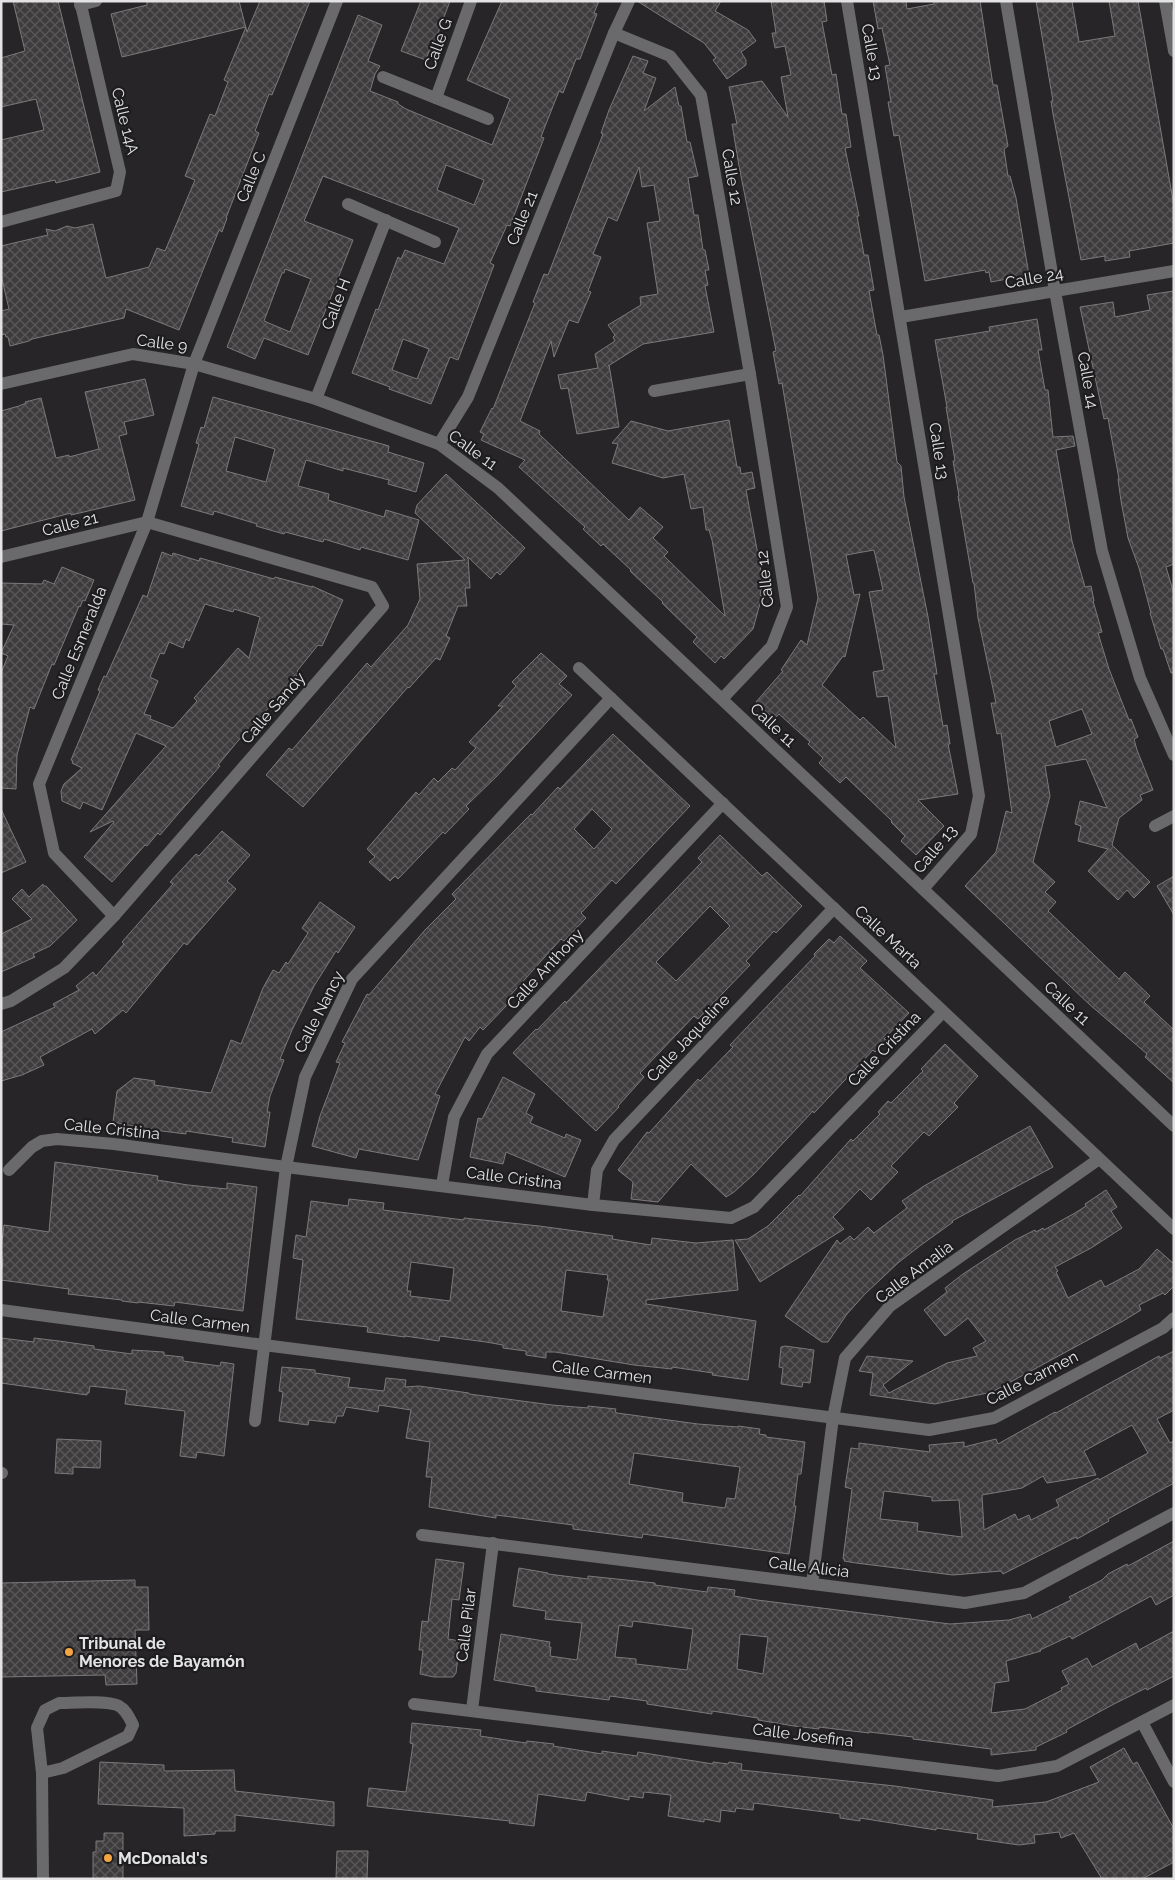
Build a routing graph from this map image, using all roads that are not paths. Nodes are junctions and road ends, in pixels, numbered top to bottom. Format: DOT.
graph roads {
  1 [pos="96,1"];
  2 [pos="337,1"];
  3 [pos="471,1"];
  4 [pos="629,1"];
  5 [pos="847,1"];
  6 [pos="1006,1"];
  7 [pos="1165,1"];
  8 [pos="80,3"];
  9 [pos="614,33"];
  10 [pos="1174,51"];
  11 [pos="383,77"];
  12 [pos="436,98"];
  13 [pos="488,119"];
  14 [pos="348,204"];
  15 [pos="386,220"];
  16 [pos="1,222"];
  17 [pos="435,242"];
  18 [pos="1174,270"];
  19 [pos="1055,291"];
  20 [pos="900,317"];
  21 [pos="194,364"];
  22 [pos="750,374"];
  23 [pos="1,384"];
  24 [pos="654,390"];
  25 [pos="316,399"];
  26 [pos="439,444"];
  27 [pos="147,522"];
  28 [pos="1,557"];
  29 [pos="579,668"];
  30 [pos="611,698"];
  31 [pos="722,699"];
  32 [pos="1174,755"];
  33 [pos="723,803"];
  34 [pos="1174,816"];
  35 [pos="1155,826"];
  36 [pos="922,889"];
  37 [pos="834,908"];
  38 [pos="114,916"];
  39 [pos="1,1004"];
  40 [pos="943,1012"];
  41 [pos="1174,1126"];
  42 [pos="1099,1158"];
  43 [pos="286,1167"];
  44 [pos="9,1170"];
  45 [pos="442,1186"];
  46 [pos="593,1205"];
  47 [pos="1174,1229"];
  48 [pos="1,1310"];
  49 [pos="1174,1318"];
  50 [pos="264,1345"];
  51 [pos="833,1418"];
  52 [pos="254,1421"];
  53 [pos="1174,1513"];
  54 [pos="422,1534"];
  55 [pos="493,1543"];
  56 [pos="812,1584"];
  57 [pos="414,1704"];
  58 [pos="1174,1705"];
  59 [pos="472,1710"];
  60 [pos="1142,1722"];
  61 [pos="42,1773"];
  62 [pos="1174,1782"];
  63 [pos="43,1879"];
  1 -- 8 [label="street"];
  2 -- 21 [label="street, Calle C"];
  3 -- 12 [label="street, Calle G"];
  4 -- 9 [label="street, Calle 21"];
  5 -- 20 [label="street, Calle 13"];
  6 -- 19 [label="street, Calle 14"];
  7 -- 10 [label="street"];
  8 -- 16 [label="street, Calle 14A"];
  9 -- 22 [label="street, Calle 12"];
  9 -- 26 [label="street, Calle 21"];
  11 -- 12 [label="street, Calle G"];
  12 -- 13 [label="street, Calle G"];
  14 -- 15 [label="street"];
  15 -- 17 [label="street"];
  15 -- 25 [label="street, Calle H"];
  18 -- 19 [label="street, Calle 24"];
  19 -- 20 [label="street, Calle 24"];
  19 -- 32 [label="street, Calle 14"];
  20 -- 36 [label="street, Calle 13"];
  21 -- 23 [label="street, Calle 9"];
  21 -- 25 [label="street, Calle 9"];
  21 -- 27 [label="street, Calle Esmeralda"];
  22 -- 24 [label="street"];
  22 -- 31 [label="street, Calle 12"];
  25 -- 26 [label="street, Calle 11"];
  26 -- 31 [label="street, Calle 11"];
  27 -- 28 [label="street, Calle 21"];
  27 -- 38 [label="street, Calle Esmeralda"];
  27 -- 38 [label="street, Calle Sandy"];
  29 -- 30 [label="street, Calle Marta"];
  30 -- 33 [label="street, Calle Marta"];
  30 -- 43 [label="street, Calle Nancy"];
  31 -- 36 [label="street, Calle 11"];
  33 -- 37 [label="street, Calle Marta"];
  33 -- 45 [label="street, Calle Anthony"];
  34 -- 35 [label="street"];
  36 -- 41 [label="street, Calle 11"];
  37 -- 40 [label="street, Calle Marta"];
  37 -- 46 [label="street, Calle Jaqueline"];
  38 -- 39 [label="street, Calle Sandy"];
  40 -- 42 [label="street, Calle Marta"];
  40 -- 46 [label="street, Calle Cristina"];
  42 -- 47 [label="street, Calle Marta"];
  42 -- 51 [label="street, Calle Amalia"];
  43 -- 44 [label="street, Calle Cristina"];
  43 -- 45 [label="street, Calle Cristina"];
  43 -- 50 [label="street, Calle Nancy"];
  45 -- 46 [label="street, Calle Cristina"];
  48 -- 50 [label="street, Calle Carmen"];
  49 -- 51 [label="street, Calle Carmen"];
  50 -- 51 [label="street, Calle Carmen"];
  50 -- 52 [label="street, Calle Nancy"];
  51 -- 56 [label="street, Calle Amalia"];
  53 -- 56 [label="street, Calle Alicia"];
  54 -- 55 [label="street, Calle Alicia"];
  55 -- 56 [label="street, Calle Alicia"];
  55 -- 59 [label="street, Calle Pilar"];
  57 -- 59 [label="street, Calle Josefina"];
  58 -- 60 [label="street, Calle Josefina"];
  59 -- 60 [label="street, Calle Josefina"];
  60 -- 62 [label="street"];
  61 -- 61 [label="street"];
  61 -- 63 [label="street"];
}
